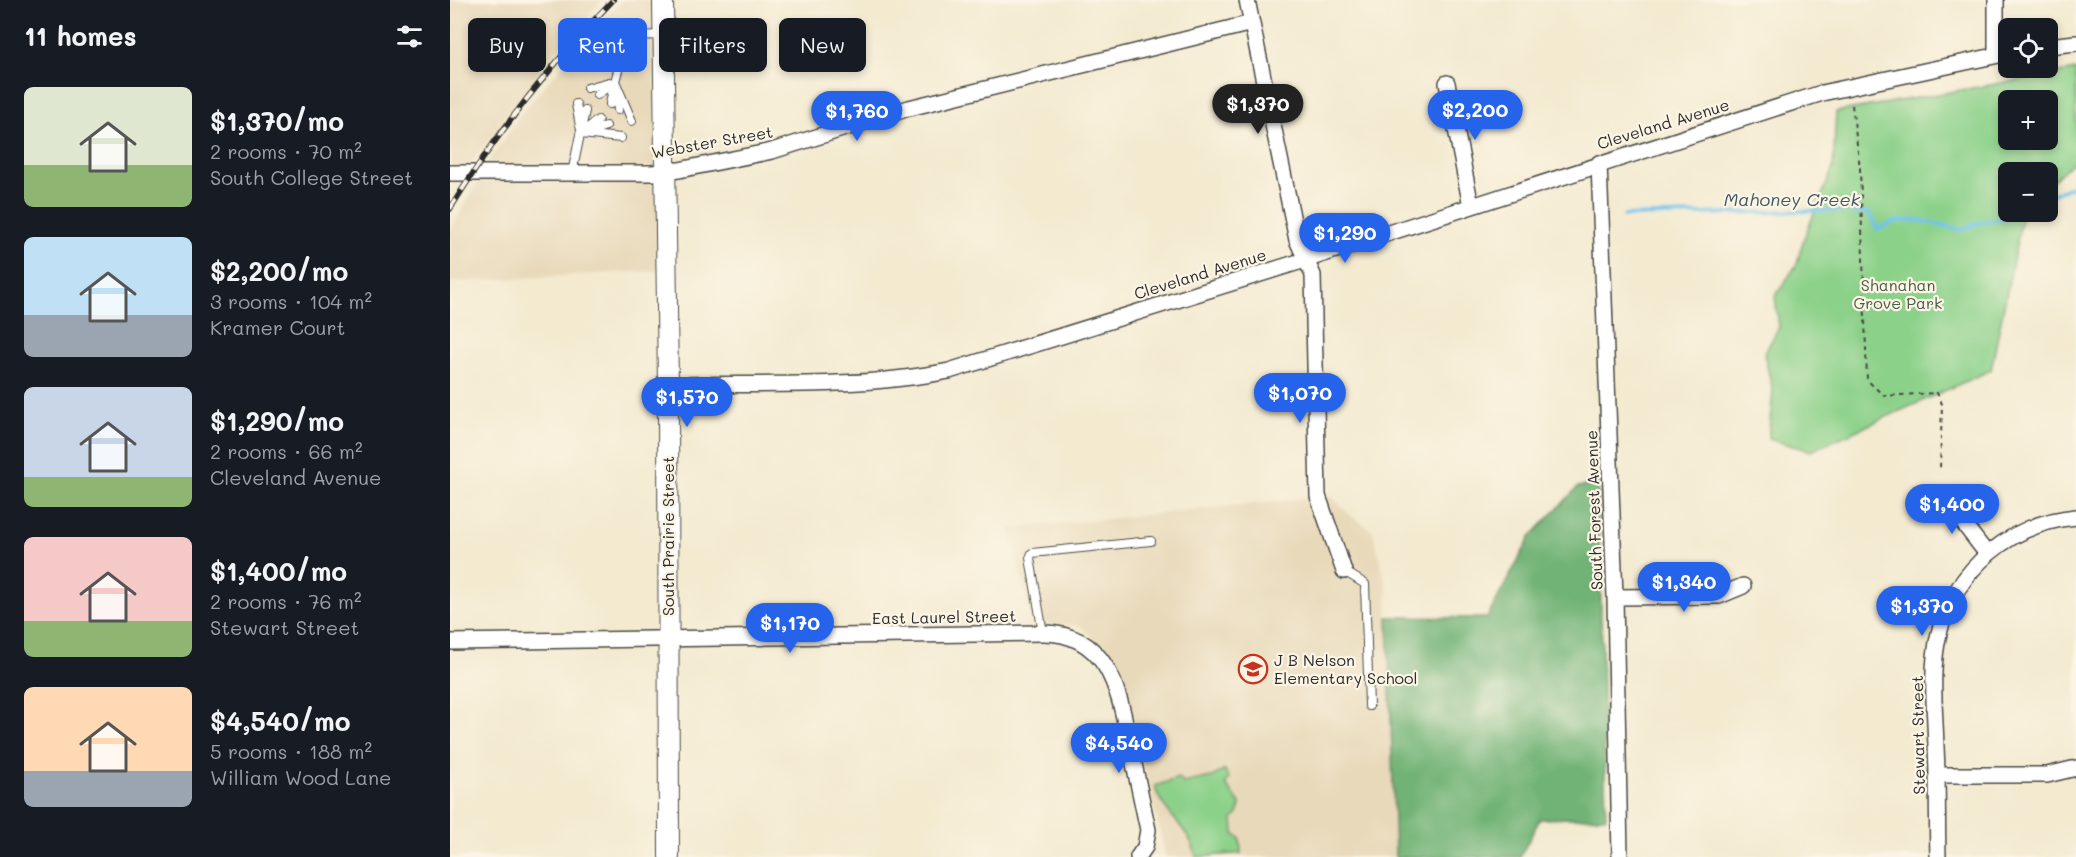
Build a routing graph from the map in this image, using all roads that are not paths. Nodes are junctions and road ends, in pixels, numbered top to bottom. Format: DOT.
graph roads {
  1 [pos="663,0"];
  2 [pos="1247,0"];
  3 [pos="1996,0"];
  4 [pos="663,18"];
  5 [pos="1998,18"];
  6 [pos="1252,23"];
  7 [pos="659,35"];
  8 [pos="2076,43"];
  9 [pos="2058,45"];
  10 [pos="1998,55"];
  11 [pos="664,72"];
  12 [pos="615,81"];
  13 [pos="1447,83"];
  14 [pos="587,88"];
  15 [pos="597,95"];
  16 [pos="576,104"];
  17 [pos="610,104"];
  18 [pos="618,110"];
  19 [pos="585,111"];
  20 [pos="629,119"];
  21 [pos="597,120"];
  22 [pos="606,126"];
  23 [pos="614,132"];
  24 [pos="581,134"];
  25 [pos="621,138"];
  26 [pos="1599,163"];
  27 [pos="665,171"];
  28 [pos="450,173"];
  29 [pos="572,173"];
  30 [pos="1471,206"];
  31 [pos="1305,260"];
  32 [pos="668,385"];
  33 [pos="1943,497"];
  34 [pos="2076,517"];
  35 [pos="1151,541"];
  36 [pos="1987,554"];
  37 [pos="1344,571"];
  38 [pos="1743,586"];
  39 [pos="1615,597"];
  40 [pos="1043,633"];
  41 [pos="668,640"];
  42 [pos="450,642"];
  43 [pos="1369,706"];
  44 [pos="2076,768"];
  45 [pos="1937,775"];
  46 [pos="669,857"];
  47 [pos="1138,857"];
  48 [pos="1620,857"];
  49 [pos="1938,857"];
  1 -- 4 [label="street, South Prairie Street"];
  2 -- 6 [label="street"];
  3 -- 5 [label="street"];
  6 -- 27 [label="street, Webster Street"];
  6 -- 31 [label="street"];
  7 -- 12 [label="lane"];
  8 -- 9 [label="street"];
  10 -- 26 [label="street, Cleveland Avenue"];
  11 -- 27 [label="street, South Prairie Street"];
  12 -- 14 [label="lane"];
  12 -- 15 [label="lane"];
  12 -- 17 [label="lane"];
  12 -- 18 [label="lane"];
  12 -- 20 [label="lane"];
  13 -- 30 [label="street"];
  16 -- 24 [label="lane"];
  19 -- 24 [label="lane"];
  21 -- 24 [label="lane"];
  22 -- 24 [label="lane"];
  23 -- 24 [label="lane"];
  24 -- 25 [label="lane"];
  24 -- 29 [label="lane"];
  26 -- 30 [label="street, Cleveland Avenue"];
  26 -- 39 [label="street, South Forest Avenue"];
  27 -- 29 [label="street, Webster Street"];
  27 -- 32 [label="street, South Prairie Street"];
  28 -- 29 [label="street, Webster Street"];
  30 -- 31 [label="street, Cleveland Avenue"];
  31 -- 32 [label="street, Cleveland Avenue"];
  31 -- 37 [label="street"];
  32 -- 41 [label="street, South Prairie Street"];
  33 -- 36 [label="street"];
  34 -- 36 [label="street, Stewart Street"];
  35 -- 40 [label="lane"];
  36 -- 45 [label="street, Stewart Street"];
  37 -- 43 [label="lane"];
  38 -- 39 [label="street"];
  39 -- 48 [label="street, South Forest Avenue"];
  40 -- 41 [label="street, East Laurel Street"];
  40 -- 47 [label="street, East Laurel Street"];
  41 -- 42 [label="street, East Laurel Street"];
  41 -- 46 [label="street, South Prairie Street"];
  44 -- 45 [label="street"];
  45 -- 49 [label="street, Stewart Street"];
}
